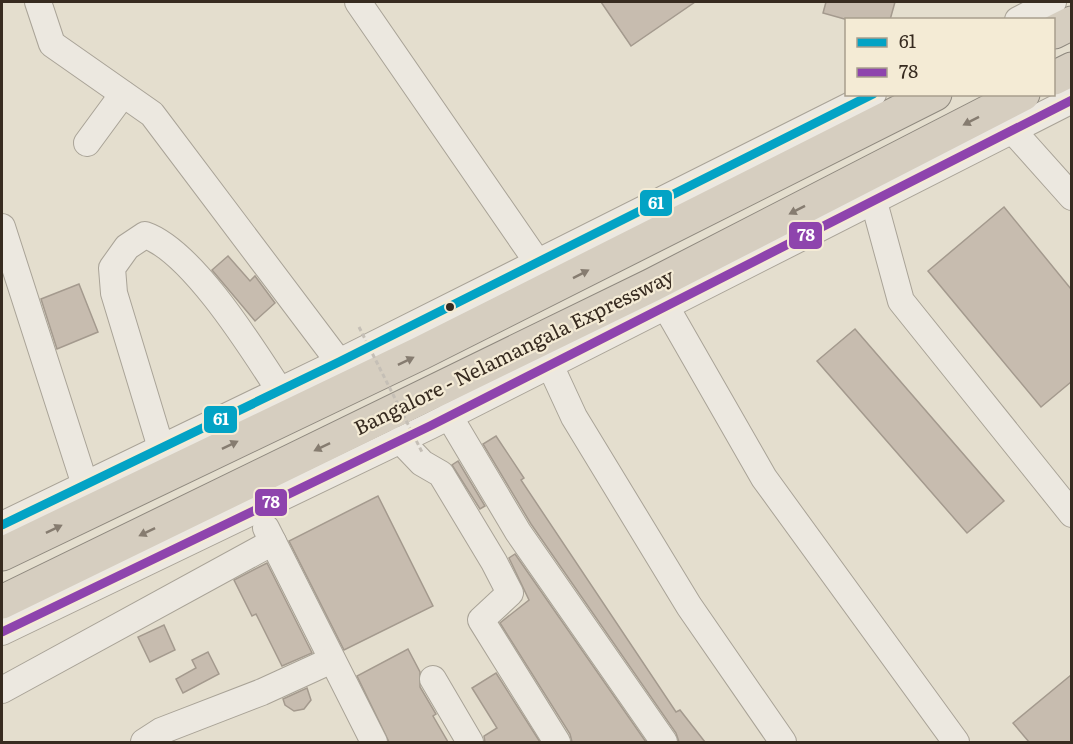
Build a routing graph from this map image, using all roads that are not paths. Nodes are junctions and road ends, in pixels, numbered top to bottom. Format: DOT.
graph roads {
  1 [pos="38,2"];
  2 [pos="358,2"];
  3 [pos="1053,2"];
  4 [pos="1022,18"];
  5 [pos="1071,23"];
  6 [pos="1055,31"];
  7 [pos="1071,69"];
  8 [pos="1055,77"];
  9 [pos="123,94"];
  10 [pos="869,96"];
  11 [pos="931,96"];
  12 [pos="1019,96"];
  13 [pos="1071,100"];
  14 [pos="1013,131"];
  15 [pos="87,143"];
  16 [pos="1071,196"];
  17 [pos="874,202"];
  18 [pos="2,227"];
  19 [pos="538,263"];
  20 [pos="666,307"];
  21 [pos="339,362"];
  22 [pos="550,365"];
  23 [pos="280,391"];
  24 [pos="449,416"];
  25 [pos="400,440"];
  26 [pos="160,448"];
  27 [pos="85,485"];
  28 [pos="258,511"];
  29 [pos="1071,514"];
  30 [pos="3,519"];
  31 [pos="273,542"];
  32 [pos="2,554"];
  33 [pos="2,602"];
  34 [pos="2,632"];
  35 [pos="332,660"];
  36 [pos="433,679"];
  37 [pos="2,690"];
  38 [pos="144,742"];
  39 [pos="374,742"];
  40 [pos="470,742"];
  41 [pos="557,742"];
  42 [pos="663,742"];
  43 [pos="783,742"];
  44 [pos="956,742"];
  1 -- 9 [label="street"];
  2 -- 19 [label="street"];
  3 -- 4 [label="street"];
  5 -- 6 [label="highway"];
  7 -- 8 [label="highway"];
  9 -- 15 [label="street"];
  9 -- 21 [label="street"];
  10 -- 19 [label="street"];
  32 -- 11 [label="highway, Bangalore - Nelamangala Expressway, one-way"];
  12 -- 33 [label="highway, Bangalore - Nelamangala Expressway, one-way"];
  13 -- 14 [label="street"];
  14 -- 16 [label="street"];
  14 -- 17 [label="street"];
  17 -- 20 [label="street"];
  17 -- 29 [label="street"];
  18 -- 27 [label="street"];
  19 -- 21 [label="street"];
  20 -- 22 [label="street"];
  20 -- 44 [label="street"];
  21 -- 23 [label="street"];
  22 -- 24 [label="street"];
  22 -- 43 [label="street"];
  23 -- 26 [label="street"];
  23 -- 26 [label="street"];
  24 -- 25 [label="street"];
  24 -- 42 [label="street"];
  25 -- 28 [label="street"];
  25 -- 41 [label="street"];
  26 -- 27 [label="street"];
  27 -- 30 [label="street"];
  28 -- 31 [label="street"];
  28 -- 34 [label="street"];
  31 -- 35 [label="street"];
  31 -- 37 [label="street"];
  35 -- 38 [label="street"];
  35 -- 39 [label="street"];
  36 -- 40 [label="street"];
}
